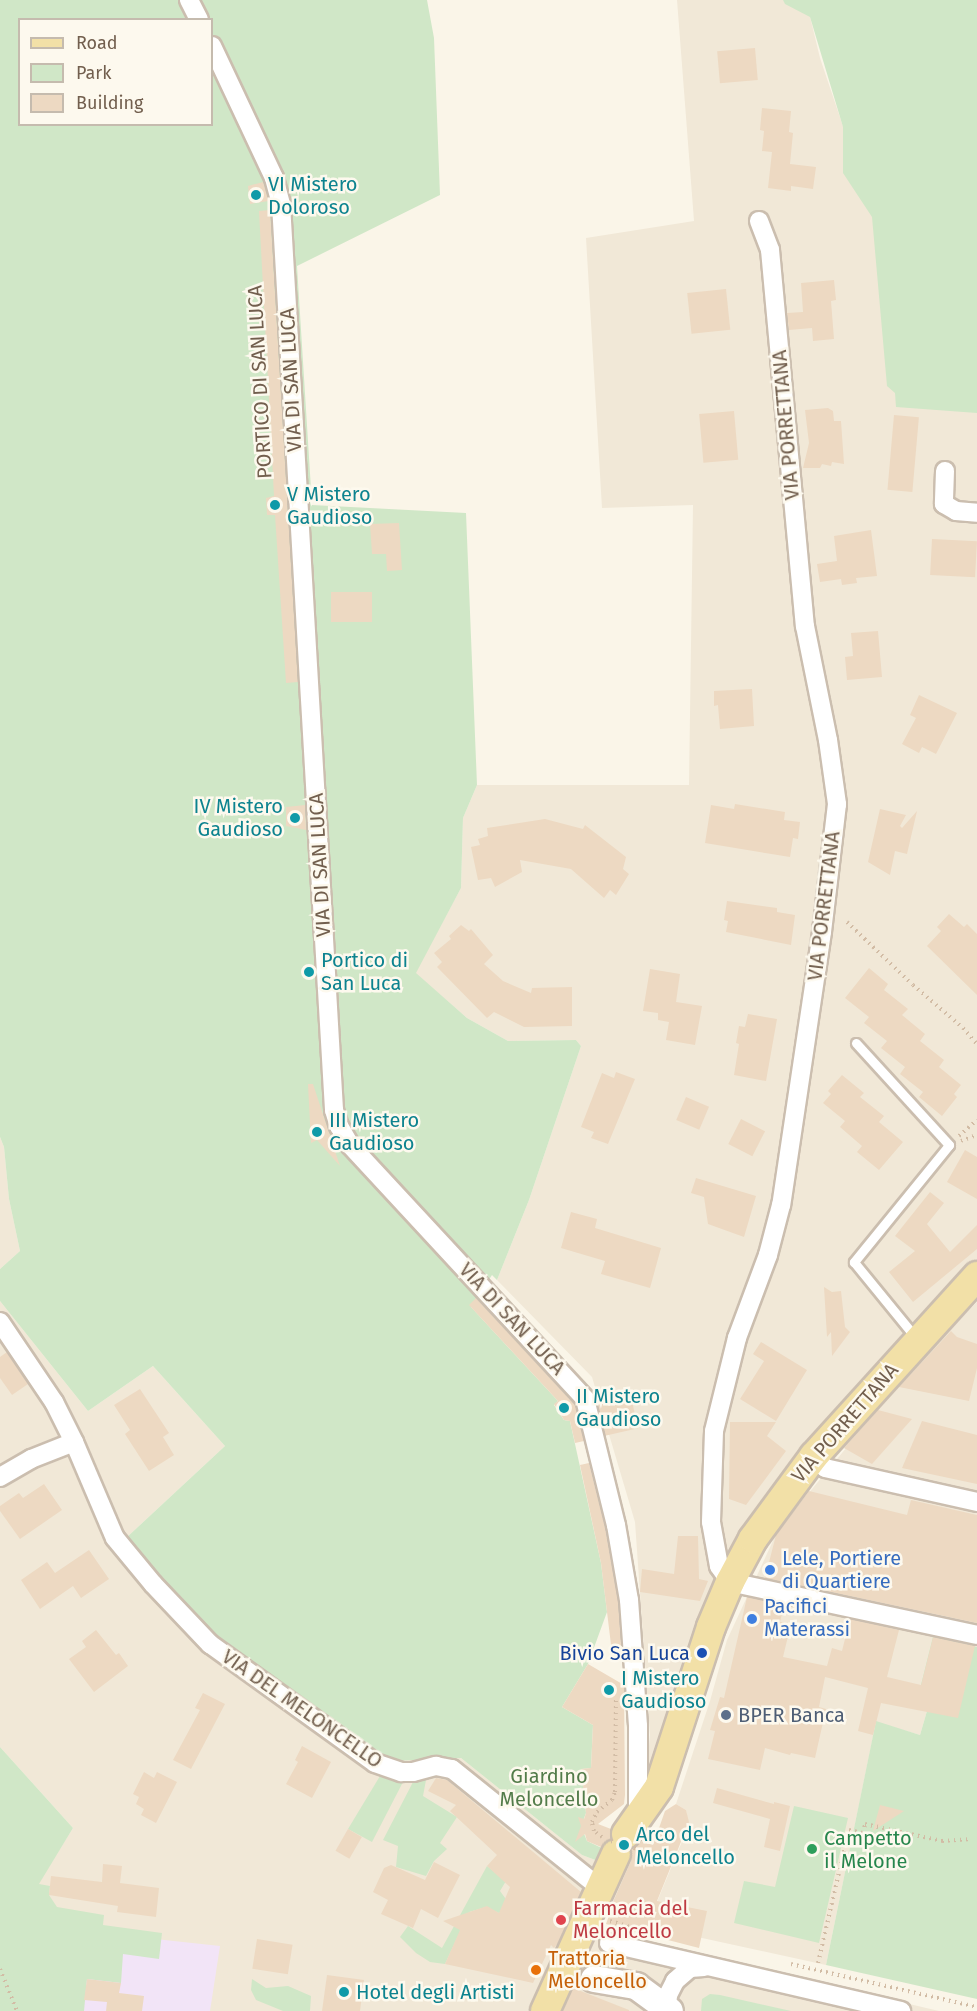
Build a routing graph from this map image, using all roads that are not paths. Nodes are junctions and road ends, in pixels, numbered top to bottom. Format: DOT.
graph roads {
  1 [pos="189,0"];
  2 [pos="198,18"];
  3 [pos="213,48"];
  4 [pos="759,221"];
  5 [pos="945,471"];
  6 [pos="977,513"];
  7 [pos="856,1043"];
  8 [pos="977,1276"];
  9 [pos="0,1322"];
  10 [pos="917,1340"];
  11 [pos="74,1442"];
  12 [pos="814,1456"];
  13 [pos="0,1477"];
  14 [pos="977,1502"];
  15 [pos="730,1582"];
  16 [pos="977,1635"];
  17 [pos="626,1838"];
  18 [pos="600,1888"];
  19 [pos="597,1937"];
  20 [pos="705,1966"];
  21 [pos="581,1974"];
  22 [pos="865,2007"];
  23 [pos="669,2010"];
  24 [pos="545,2011"];
  25 [pos="901,2011"];
  1 -- 2 [label="street"];
  3 -- 17 [label="street, VIA DI SAN LUCA"];
  4 -- 15 [label="street, VIA PORRETTANA"];
  5 -- 6 [label="street"];
  7 -- 10 [label="lane"];
  8 -- 10 [label="main road, VIA PORRETTANA"];
  9 -- 11 [label="street, VIA DEL MELONCELLO"];
  10 -- 12 [label="main road, VIA PORRETTANA"];
  11 -- 13 [label="street"];
  11 -- 18 [label="street, VIA DEL MELONCELLO"];
  12 -- 14 [label="street"];
  12 -- 15 [label="main road, VIA PORRETTANA"];
  15 -- 16 [label="street"];
  15 -- 17 [label="main road, VIA PORRETTANA"];
  17 -- 18 [label="main road, VIA PORRETTANA"];
  18 -- 19 [label="main road, VIA PORRETTANA"];
  19 -- 20 [label="street"];
  19 -- 21 [label="main road, VIA PORRETTANA"];
  20 -- 22 [label="street"];
  20 -- 23 [label="street"];
  21 -- 23 [label="street"];
  21 -- 24 [label="main road, VIA PORRETTANA"];
  22 -- 25 [label="street"];
}
